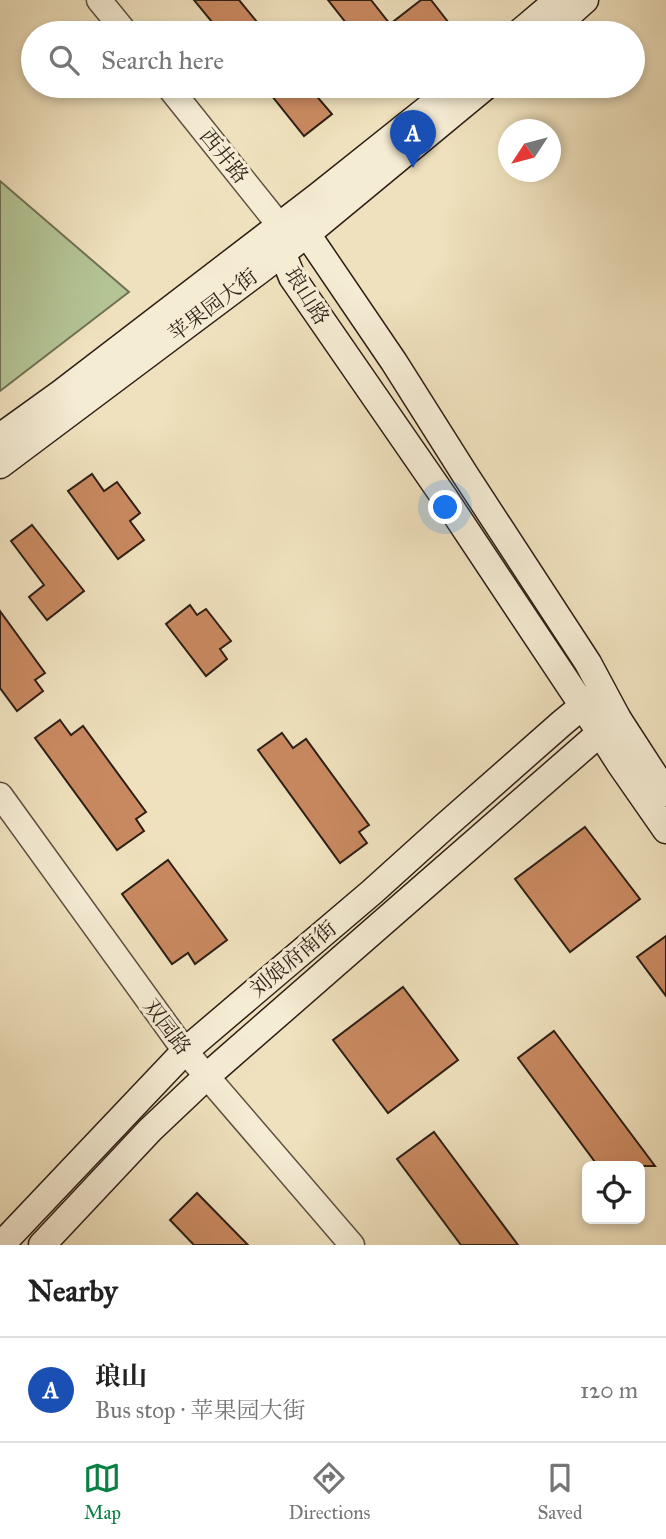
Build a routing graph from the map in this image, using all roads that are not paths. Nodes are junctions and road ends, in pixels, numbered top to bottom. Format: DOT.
graph roads {
  1 [pos="99,0"];
  2 [pos="558,0"];
  3 [pos="584,0"];
  4 [pos="116,21"];
  5 [pos="533,21"];
  6 [pos="561,21"];
  7 [pos="178,98"];
  8 [pos="441,98"];
  9 [pos="471,98"];
  10 [pos="280,226"];
  11 [pos="307,234"];
  12 [pos="282,253"];
  13 [pos="0,437"];
  14 [pos="0,465"];
  15 [pos="593,698"];
  16 [pos="609,726"];
  17 [pos="666,793"];
  18 [pos="0,795"];
  19 [pos="666,830"];
  20 [pos="184,1051"];
  21 [pos="206,1077"];
  22 [pos="1,1245"];
  23 [pos="42,1245"];
  24 [pos="352,1245"];
  1 -- 4 [label="street"];
  2 -- 5 [label="main road"];
  3 -- 6 [label="main road"];
  7 -- 10 [label="street, 西井路"];
  8 -- 10 [label="main road, 苹果园大街"];
  9 -- 11 [label="main road, 苹果园大街"];
  10 -- 11 [label="main road, 琅山路"];
  10 -- 12 [label="main road, 琅山路"];
  10 -- 13 [label="main road, 苹果园大街"];
  11 -- 12 [label="main road, 苹果园大街"];
  11 -- 15 [label="main road, 琅山路"];
  12 -- 14 [label="main road, 苹果园大街"];
  12 -- 15 [label="main road, 琅山路"];
  15 -- 16 [label="main road, 琅山路"];
  15 -- 20 [label="main road, 刘娘府南街"];
  16 -- 17 [label="main road, 琅山路"];
  16 -- 19 [label="main road, 琅山路"];
  16 -- 21 [label="main road, 刘娘府南街"];
  18 -- 20 [label="street, 双园路"];
  20 -- 21 [label="street, 双园路"];
  20 -- 22 [label="main road, 刘娘府南街"];
  21 -- 23 [label="main road, 刘娘府南街"];
  21 -- 24 [label="street, 双园路"];
}
